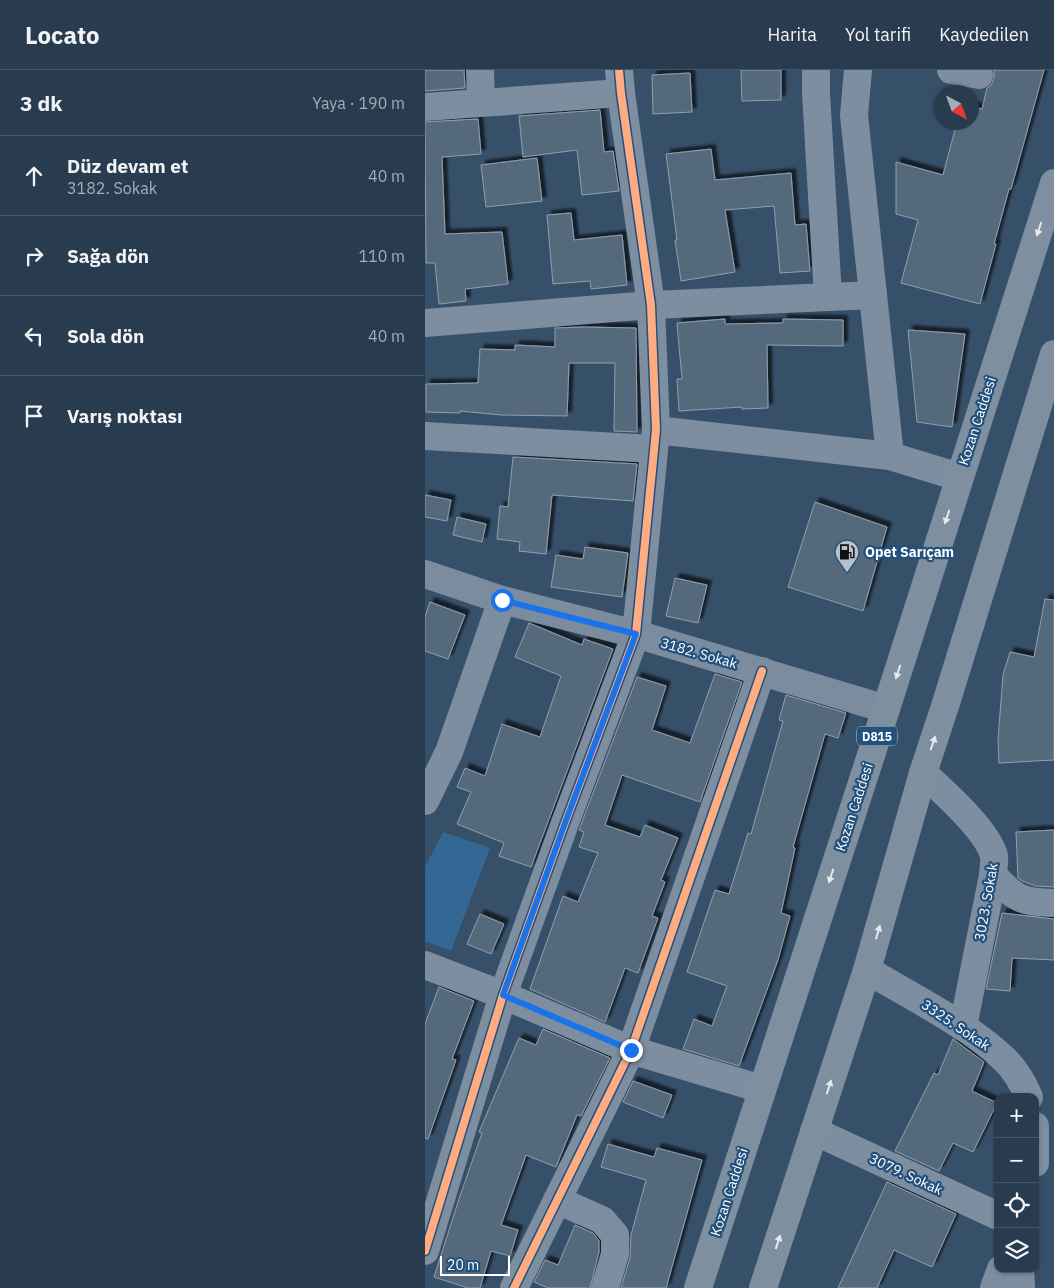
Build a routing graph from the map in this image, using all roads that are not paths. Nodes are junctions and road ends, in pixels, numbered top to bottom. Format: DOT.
graph roads {
  1 [pos="480,70"];
  2 [pos="817,70"];
  3 [pos="858,70"];
  4 [pos="951,70"];
  5 [pos="979,75"];
  6 [pos="620,81"];
  7 [pos="481,102"];
  8 [pos="425,107"];
  9 [pos="1054,183"];
  10 [pos="873,295"];
  11 [pos="828,297"];
  12 [pos="651,305"];
  13 [pos="425,323"];
  14 [pos="1054,354"];
  15 [pos="425,436"];
  16 [pos="655,439"];
  17 [pos="890,456"];
  18 [pos="959,477"];
  19 [pos="425,574"];
  20 [pos="502,600"];
  21 [pos="636,634"];
  22 [pos="762,671"];
  23 [pos="886,709"];
  24 [pos="923,773"];
  25 [pos="425,801"];
  26 [pos="993,875"];
  27 [pos="1054,904"];
  28 [pos="425,965"];
  29 [pos="867,970"];
  30 [pos="503,995"];
  31 [pos="963,1027"];
  32 [pos="631,1050"];
  33 [pos="762,1089"];
  34 [pos="1027,1093"];
  35 [pos="814,1131"];
  36 [pos="557,1200"];
  37 [pos="994,1214"];
  38 [pos="425,1251"];
  39 [pos="1000,1273"];
  40 [pos="1020,1273"];
  41 [pos="514,1288"];
  42 [pos="605,1288"];
  43 [pos="698,1288"];
  44 [pos="763,1288"];
  45 [pos="994,1288"];
  46 [pos="1021,1288"];
  1 -- 7 [label="street"];
  2 -- 11 [label="street"];
  3 -- 10 [label="street"];
  4 -- 5 [label="street"];
  6 -- 7 [label="street"];
  6 -- 12 [label="street"];
  7 -- 8 [label="street"];
  9 -- 18 [label="highway, Kozan Caddesi / D815, one-way"];
  10 -- 11 [label="street"];
  10 -- 17 [label="street"];
  11 -- 12 [label="street"];
  12 -- 13 [label="street"];
  12 -- 16 [label="street"];
  24 -- 14 [label="highway, one-way"];
  15 -- 16 [label="street"];
  16 -- 17 [label="street"];
  16 -- 21 [label="street"];
  17 -- 18 [label="street"];
  18 -- 23 [label="highway, Kozan Caddesi / D815, one-way"];
  19 -- 20 [label="main road, 3182. Sokak"];
  20 -- 21 [label="main road, 3182. Sokak"];
  20 -- 25 [label="street"];
  21 -- 22 [label="main road, 3182. Sokak"];
  21 -- 30 [label="street"];
  22 -- 23 [label="main road, 3182. Sokak"];
  22 -- 32 [label="street"];
  23 -- 33 [label="highway, Kozan Caddesi / D815, one-way"];
  24 -- 26 [label="street, 3023. Sokak"];
  29 -- 24 [label="highway, one-way"];
  26 -- 27 [label="street"];
  26 -- 31 [label="street, 3023. Sokak"];
  28 -- 30 [label="street"];
  29 -- 31 [label="street, 3325. Sokak"];
  35 -- 29 [label="highway, one-way"];
  30 -- 32 [label="street"];
  30 -- 38 [label="street"];
  31 -- 34 [label="street, 3325. Sokak"];
  32 -- 33 [label="street"];
  32 -- 36 [label="street"];
  33 -- 43 [label="highway, Kozan Caddesi / D815"];
  35 -- 37 [label="street, 3079. Sokak"];
  44 -- 35 [label="highway, one-way"];
  36 -- 41 [label="street"];
  36 -- 42 [label="street"];
  39 -- 45 [label="street"];
  40 -- 46 [label="street"];
}
